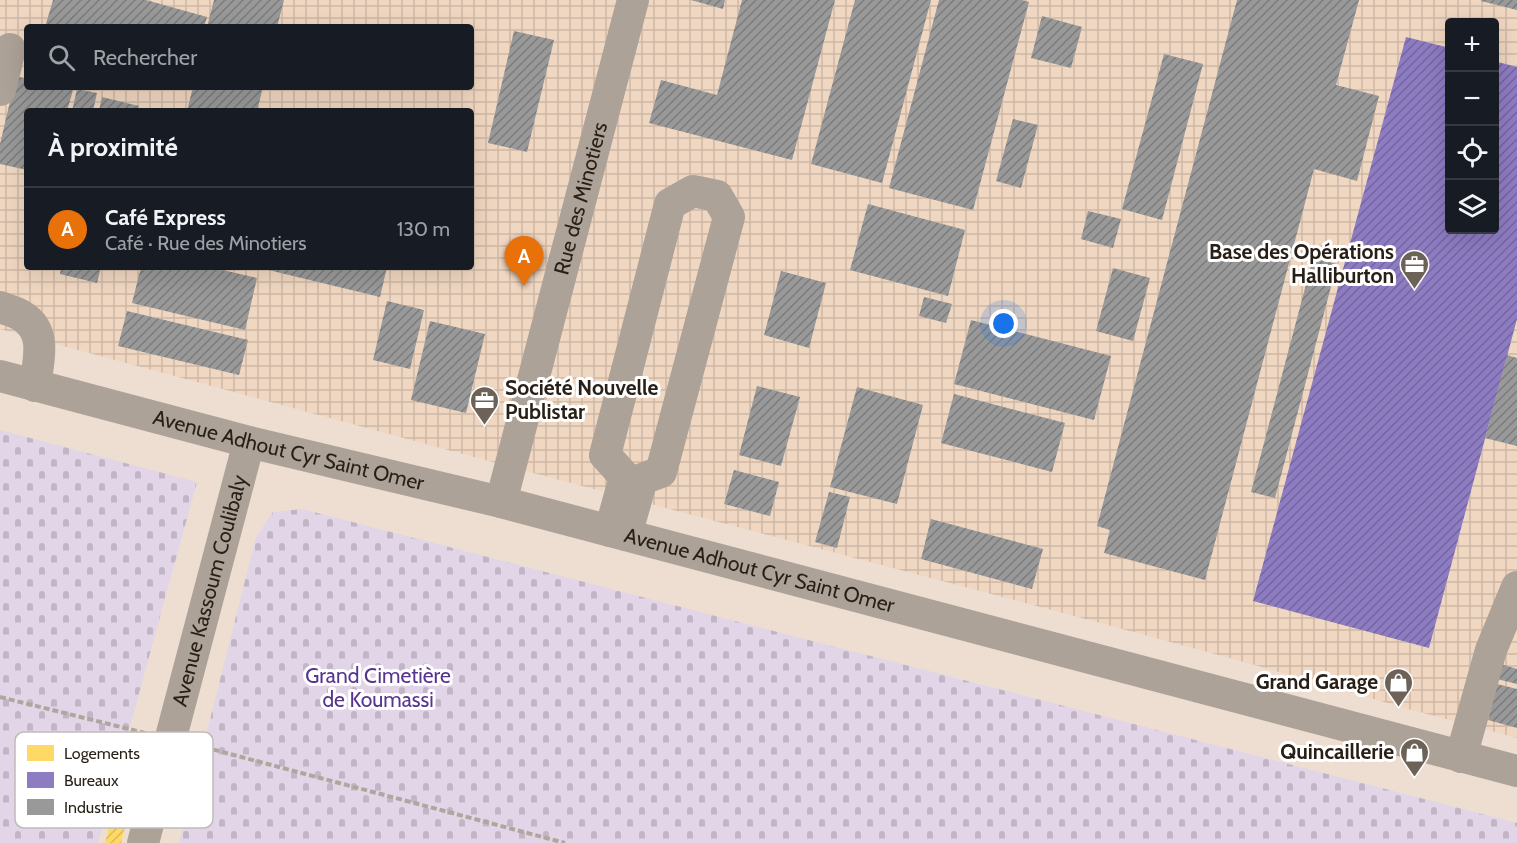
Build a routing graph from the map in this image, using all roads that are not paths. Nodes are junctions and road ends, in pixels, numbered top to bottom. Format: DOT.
graph roads {
  1 [pos="633,0"];
  2 [pos="10,49"];
  3 [pos="0,90"];
  4 [pos="0,307"];
  5 [pos="0,376"];
  6 [pos="35,386"];
  7 [pos="249,442"];
  8 [pos="501,502"];
  9 [pos="618,533"];
  10 [pos="1517,587"];
  11 [pos="173,732"];
  12 [pos="1461,757"];
  13 [pos="1517,771"];
  14 [pos="147,828"];
  15 [pos="143,843"];
  1 -- 8 [label="street, Rue des Minotiers"];
  2 -- 3 [label="street"];
  4 -- 6 [label="street"];
  5 -- 6 [label="street, Avenue Adhout Cyr Saint Omer"];
  6 -- 7 [label="street, Avenue Adhout Cyr Saint Omer"];
  7 -- 8 [label="street, Avenue Adhout Cyr Saint Omer"];
  7 -- 11 [label="street, Avenue Kassoum Coulibaly"];
  8 -- 9 [label="street, Avenue Adhout Cyr Saint Omer"];
  9 -- 9 [label="street"];
  9 -- 12 [label="street, Avenue Adhout Cyr Saint Omer"];
  10 -- 12 [label="street"];
  12 -- 13 [label="street, Avenue Adhout Cyr Saint Omer"];
  14 -- 15 [label="street, Avenue Kassoum Coulibaly"];
}
